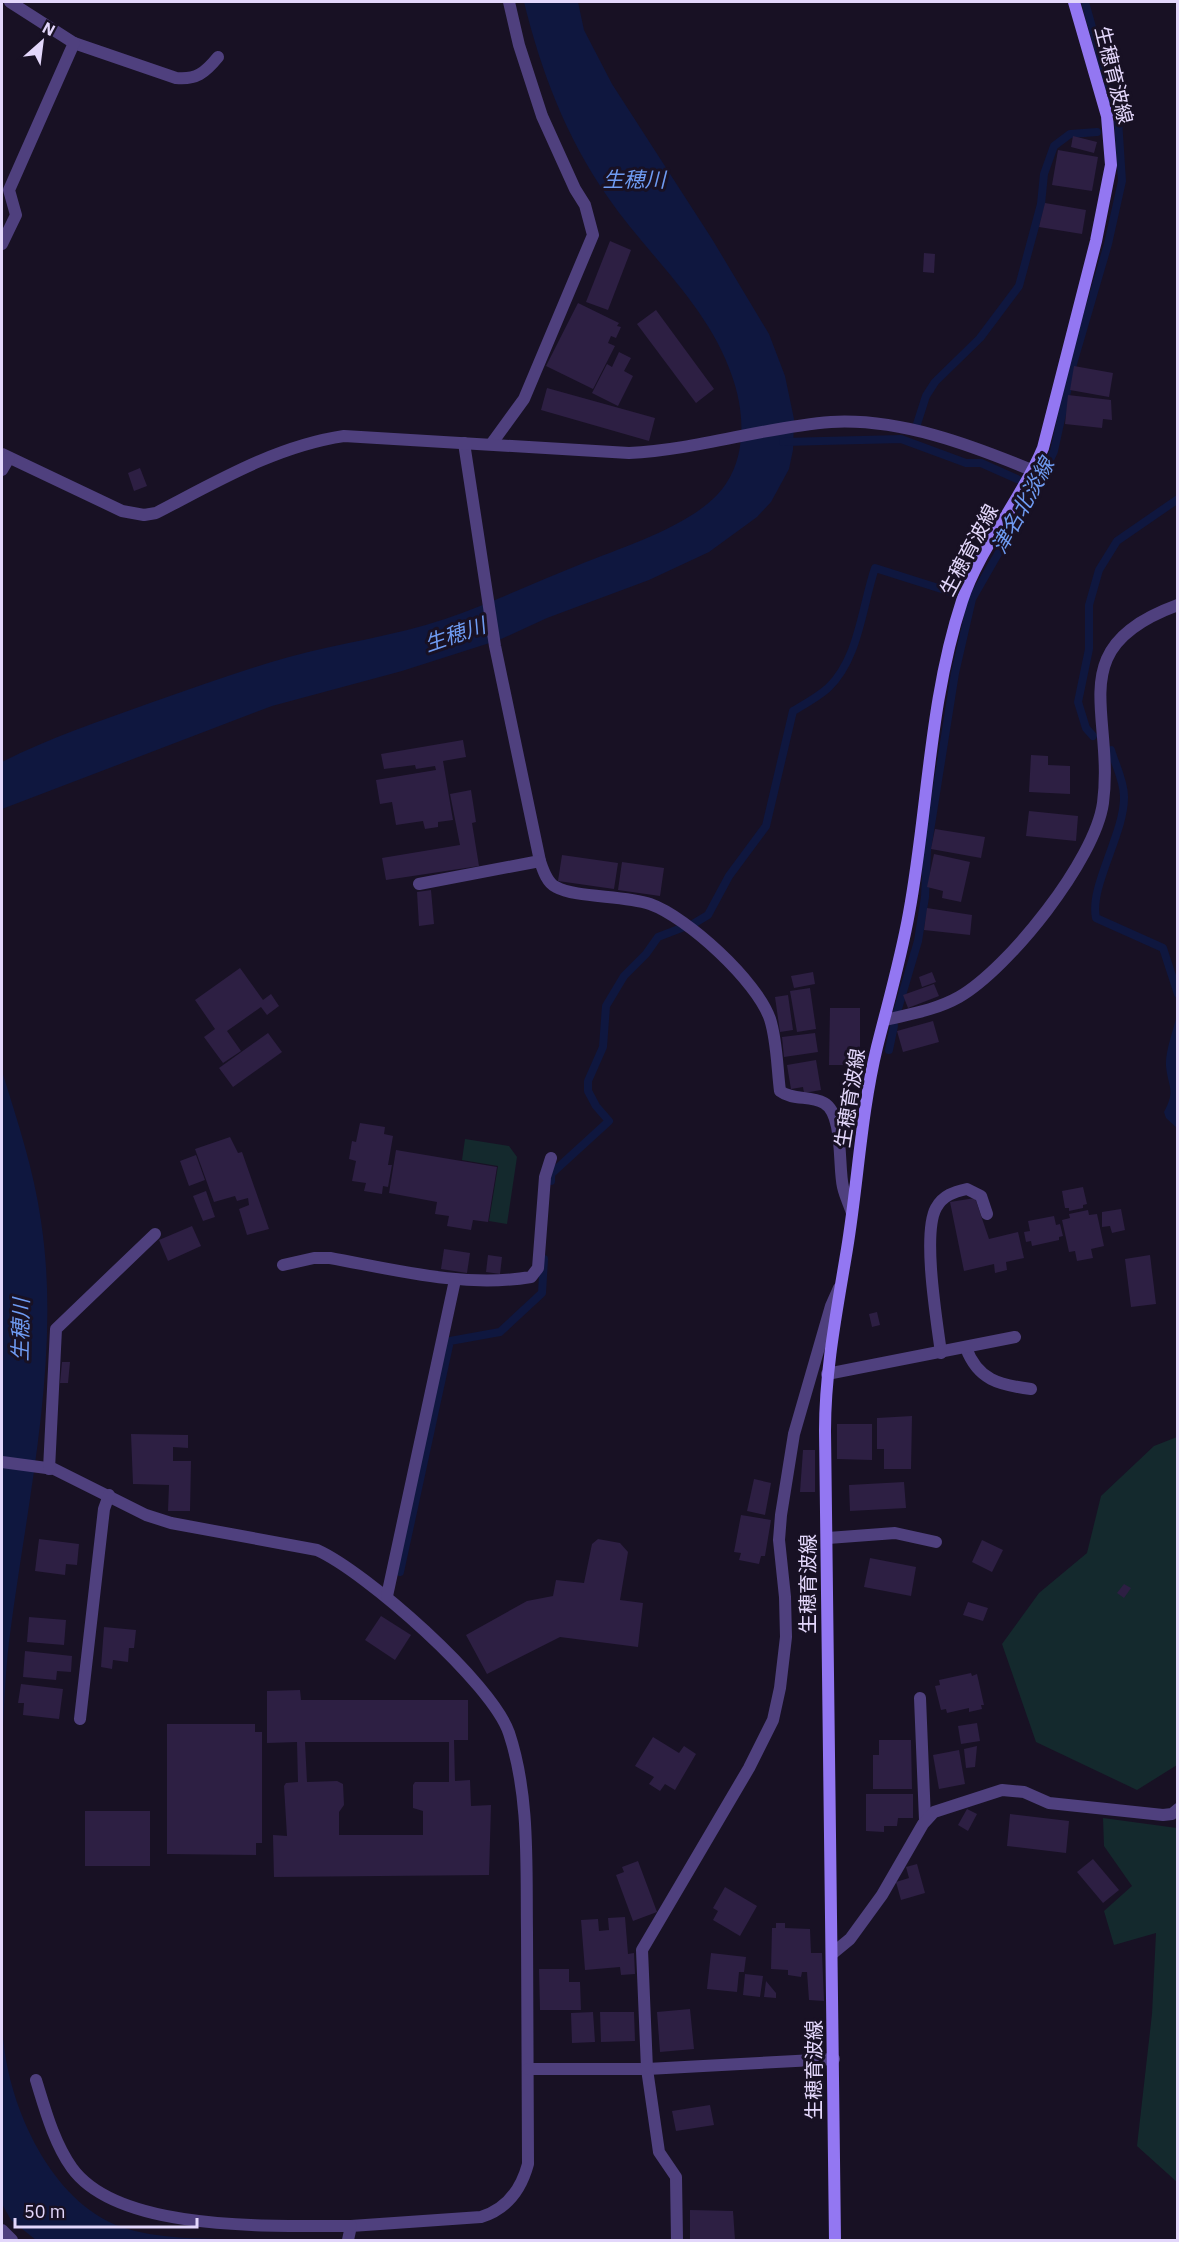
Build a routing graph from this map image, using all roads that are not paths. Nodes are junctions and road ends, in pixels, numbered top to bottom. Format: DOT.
graph roads {
  1 [pos="10,2"];
  2 [pos="509,2"];
  3 [pos="1074,2"];
  4 [pos="74,43"];
  5 [pos="218,57"];
  6 [pos="2,244"];
  7 [pos="464,443"];
  8 [pos="492,443"];
  9 [pos="5,456"];
  10 [pos="2,470"];
  11 [pos="1034,471"];
  12 [pos="1178,605"];
  13 [pos="540,861"];
  14 [pos="419,884"];
  15 [pos="885,1020"];
  16 [pos="551,1158"];
  17 [pos="852,1213"];
  18 [pos="987,1214"];
  19 [pos="156,1233"];
  20 [pos="283,1265"];
  21 [pos="455,1280"];
  22 [pos="840,1285"];
  23 [pos="1015,1337"];
  24 [pos="966,1348"];
  25 [pos="941,1353"];
  26 [pos="827,1374"];
  27 [pos="1031,1389"];
  28 [pos="2,1462"];
  29 [pos="49,1469"];
  30 [pos="109,1495"];
  31 [pos="828,1538"];
  32 [pos="936,1542"];
  33 [pos="387,1596"];
  34 [pos="920,1698"];
  35 [pos="80,1719"];
  36 [pos="1178,1809"];
  37 [pos="925,1820"];
  38 [pos="833,1953"];
  39 [pos="834,2059"];
  40 [pos="528,2069"];
  41 [pos="646,2069"];
  42 [pos="36,2080"];
  43 [pos="351,2226"];
  44 [pos="2,2230"];
  45 [pos="12,2241"];
  46 [pos="348,2241"];
  47 [pos="677,2241"];
  48 [pos="836,2241"];
  1 -- 4 [label="street"];
  2 -- 8 [label="street"];
  3 -- 11 [label="main road, 生穂育波線"];
  4 -- 5 [label="street"];
  4 -- 6 [label="street"];
  7 -- 8 [label="street"];
  7 -- 9 [label="street"];
  7 -- 13 [label="street"];
  8 -- 11 [label="street"];
  9 -- 10 [label="street"];
  11 -- 15 [label="main road, 生穂育波線"];
  12 -- 15 [label="street"];
  13 -- 14 [label="street"];
  13 -- 17 [label="street"];
  15 -- 17 [label="main road, 生穂育波線"];
  16 -- 21 [label="street"];
  17 -- 22 [label="main road, 生穂育波線"];
  18 -- 25 [label="street"];
  19 -- 29 [label="street"];
  20 -- 21 [label="street"];
  21 -- 33 [label="street"];
  22 -- 26 [label="main road, 生穂育波線"];
  22 -- 41 [label="street"];
  23 -- 24 [label="street"];
  24 -- 25 [label="street"];
  24 -- 27 [label="street"];
  25 -- 26 [label="street"];
  26 -- 31 [label="main road, 生穂育波線"];
  28 -- 29 [label="street"];
  29 -- 30 [label="street"];
  30 -- 33 [label="street"];
  30 -- 35 [label="street"];
  31 -- 32 [label="street"];
  31 -- 38 [label="main road, 生穂育波線"];
  33 -- 40 [label="street"];
  34 -- 37 [label="street"];
  36 -- 37 [label="street"];
  37 -- 38 [label="street"];
  38 -- 39 [label="main road, 生穂育波線"];
  39 -- 41 [label="street"];
  39 -- 48 [label="main road, 生穂育波線"];
  40 -- 41 [label="street"];
  40 -- 43 [label="street"];
  41 -- 47 [label="street"];
  42 -- 43 [label="street"];
  43 -- 46 [label="street"];
  44 -- 45 [label="street"];
}
